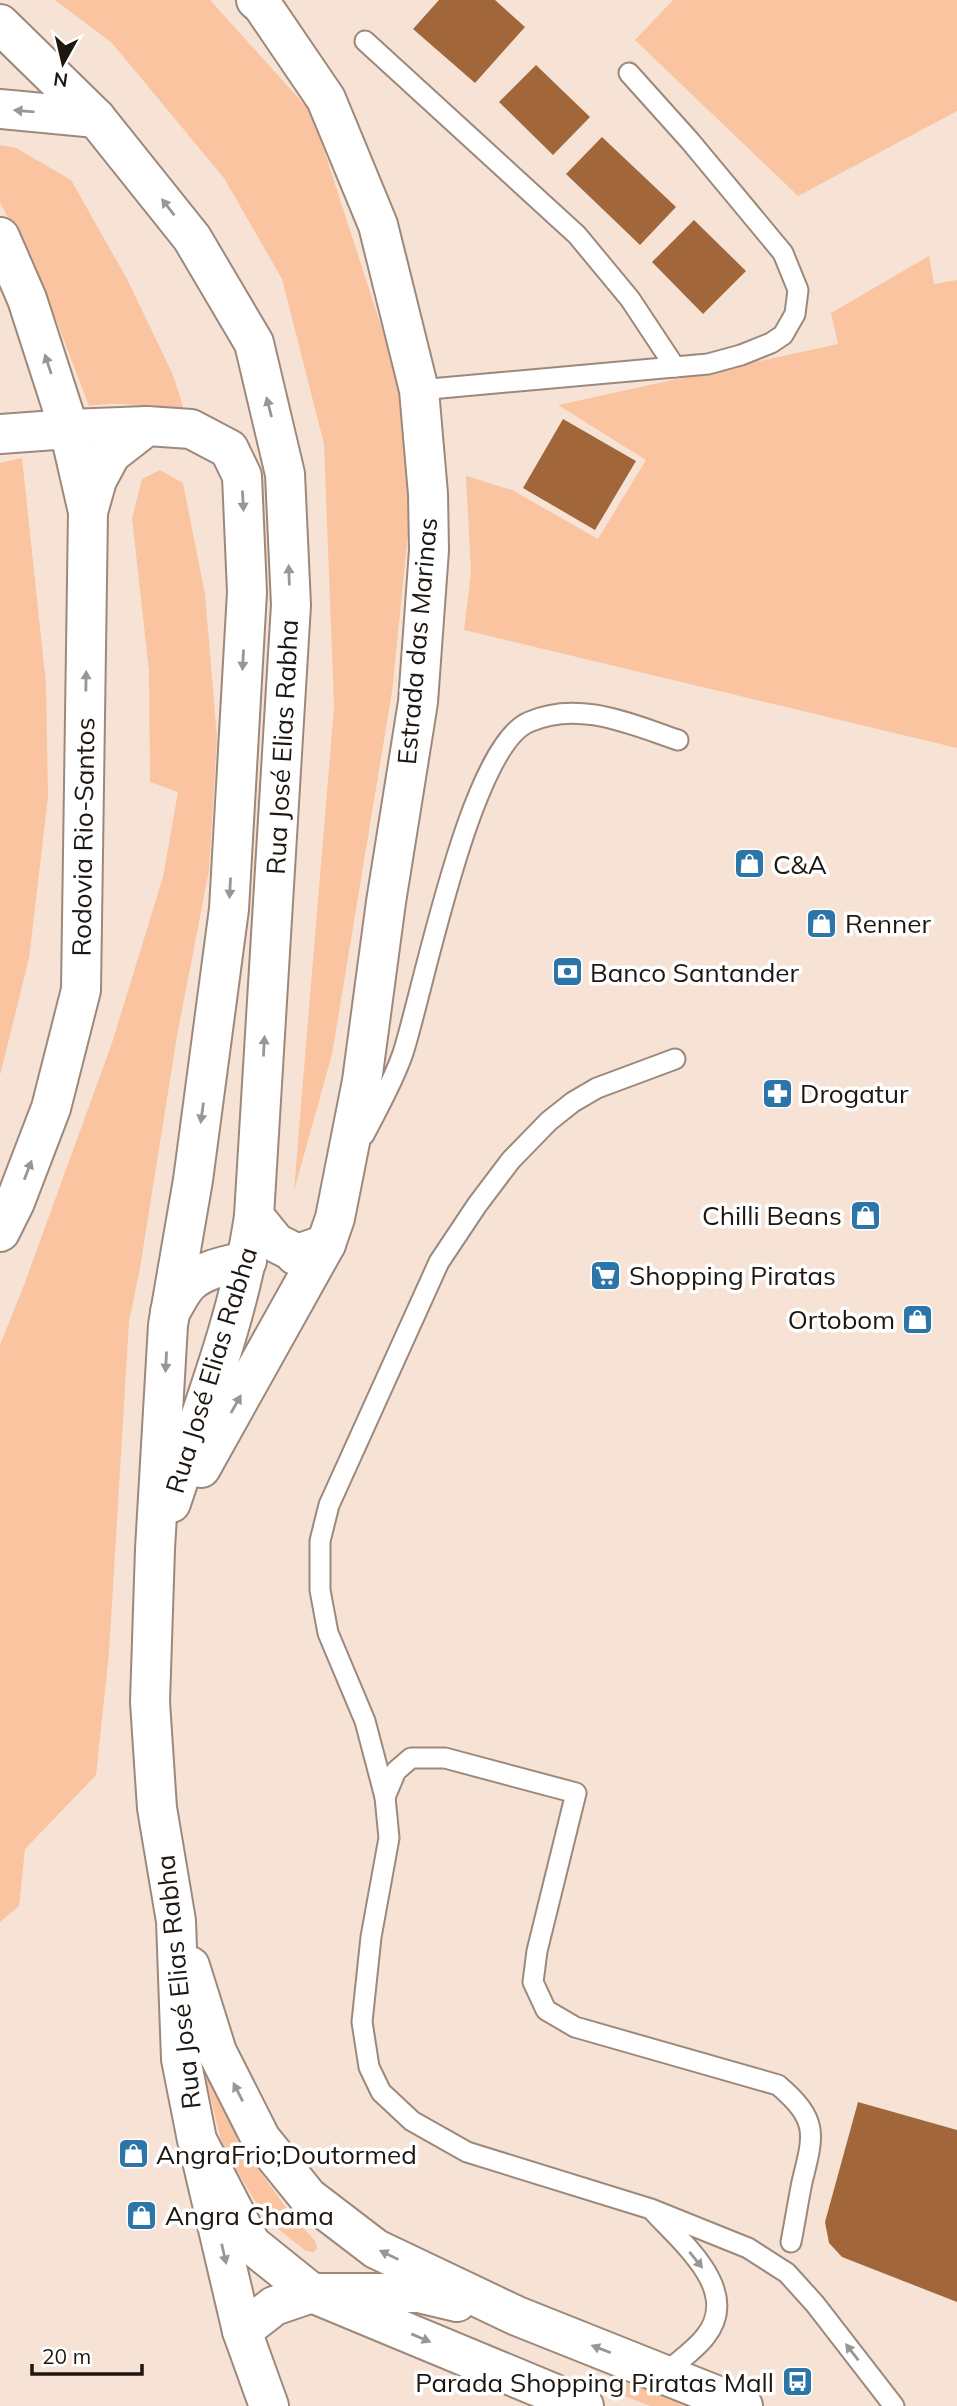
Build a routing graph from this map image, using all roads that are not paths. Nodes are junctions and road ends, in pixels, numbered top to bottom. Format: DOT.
graph roads {
  1 [pos="259,2"];
  2 [pos="0,24"];
  3 [pos="365,41"];
  4 [pos="629,73"];
  5 [pos="0,109"];
  6 [pos="96,118"];
  7 [pos="0,237"];
  8 [pos="675,367"];
  9 [pos="419,390"];
  10 [pos="147,426"];
  11 [pos="69,429"];
  12 [pos="0,434"];
  13 [pos="88,512"];
  14 [pos="678,740"];
  15 [pos="675,1059"];
  16 [pos="345,1170"];
  17 [pos="254,1216"];
  18 [pos="0,1232"];
  19 [pos="313,1249"];
  20 [pos="247,1261"];
  21 [pos="170,1312"];
  22 [pos="155,1549"];
  23 [pos="386,1797"];
  24 [pos="176,1921"];
  25 [pos="197,2140"];
  26 [pos="651,2209"];
  27 [pos="791,2242"];
  28 [pos="312,2293"];
  29 [pos="517,2316"];
  30 [pos="242,2331"];
  31 [pos="664,2374"];
  32 [pos="269,2406"];
  33 [pos="584,2406"];
  34 [pos="743,2406"];
  35 [pos="894,2406"];
  1 -- 9 [label="main road, Estrada das Marinas"];
  2 -- 6 [label="main road, Rua José Elias Rabha"];
  3 -- 8 [label="lane"];
  4 -- 8 [label="lane"];
  6 -- 5 [label="main road, one-way"];
  17 -- 6 [label="main road, Rua José Elias Rabha, one-way"];
  11 -- 7 [label="main road, Rodovia Rio-Santos, one-way"];
  8 -- 9 [label="lane"];
  9 -- 16 [label="main road, Estrada das Marinas"];
  10 -- 11 [label="main road, Rua José Elias Rabha"];
  10 -- 13 [label="main road"];
  10 -- 21 [label="main road, Rua José Elias Rabha, one-way"];
  11 -- 12 [label="main road, Rua José Elias Rabha"];
  11 -- 13 [label="main road, Rodovia Rio-Santos"];
  18 -- 13 [label="main road, Rodovia Rio-Santos, one-way"];
  14 -- 16 [label="lane"];
  15 -- 23 [label="lane"];
  16 -- 19 [label="main road, Estrada das Marinas"];
  17 -- 19 [label="main road"];
  17 -- 20 [label="main road, Rua José Elias Rabha"];
  19 -- 20 [label="main road"];
  22 -- 19 [label="main road, Estrada das Marinas, one-way"];
  20 -- 21 [label="main road"];
  20 -- 22 [label="main road, Rua José Elias Rabha"];
  21 -- 22 [label="main road, Rua José Elias Rabha, one-way"];
  22 -- 24 [label="main road, Rua José Elias Rabha"];
  23 -- 26 [label="lane"];
  23 -- 27 [label="lane"];
  24 -- 25 [label="main road, Rua José Elias Rabha"];
  29 -- 24 [label="main road, one-way"];
  25 -- 28 [label="main road"];
  25 -- 30 [label="main road, Rua José Elias Rabha, one-way"];
  26 -- 31 [label="lane, one-way"];
  35 -- 26 [label="lane, one-way"];
  28 -- 29 [label="main road"];
  28 -- 30 [label="main road"];
  28 -- 33 [label="main road, one-way"];
  31 -- 29 [label="main road, one-way"];
  30 -- 32 [label="main road, Rua José Elias Rabha"];
  31 -- 34 [label="main road"];
}
